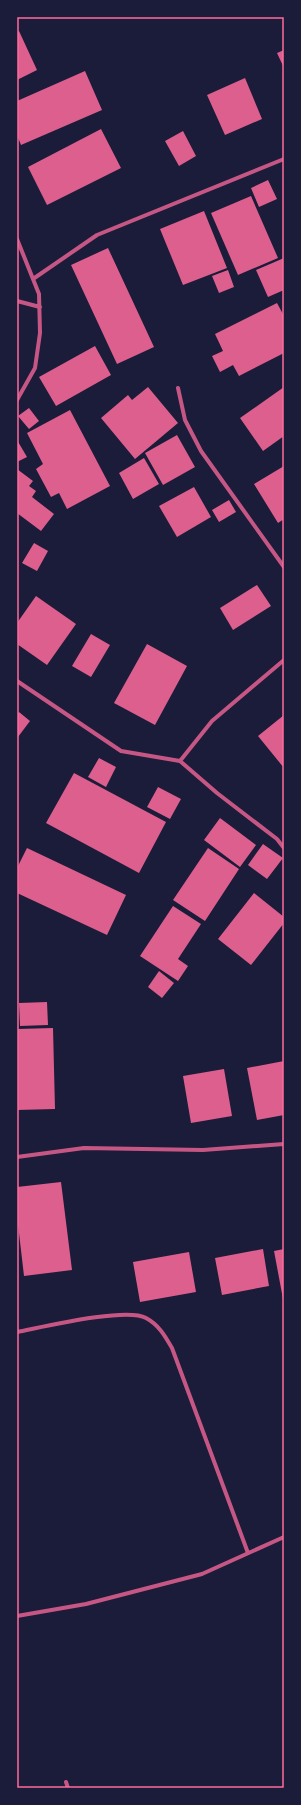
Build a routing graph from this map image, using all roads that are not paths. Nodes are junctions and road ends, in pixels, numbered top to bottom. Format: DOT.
graph roads {
  1 [pos="284,158"];
  2 [pos="17,239"];
  3 [pos="33,280"];
  4 [pos="17,301"];
  5 [pos="40,307"];
  6 [pos="178,388"];
  7 [pos="17,400"];
  8 [pos="284,567"];
  9 [pos="284,660"];
  10 [pos="17,681"];
  11 [pos="180,761"];
  12 [pos="284,848"];
  13 [pos="284,1144"];
  14 [pos="17,1158"];
  15 [pos="17,1332"];
  16 [pos="284,1537"];
  17 [pos="248,1553"];
  18 [pos="17,1616"];
  19 [pos="66,1782"];
  20 [pos="68,1788"];
  1 -- 3 [label="street"];
  2 -- 3 [label="street"];
  3 -- 5 [label="street"];
  4 -- 5 [label="street"];
  5 -- 7 [label="street"];
  6 -- 8 [label="street"];
  9 -- 11 [label="street"];
  10 -- 11 [label="street"];
  11 -- 12 [label="street"];
  13 -- 14 [label="street"];
  15 -- 17 [label="street"];
  16 -- 17 [label="street"];
  17 -- 18 [label="street"];
  19 -- 20 [label="street"];
}
